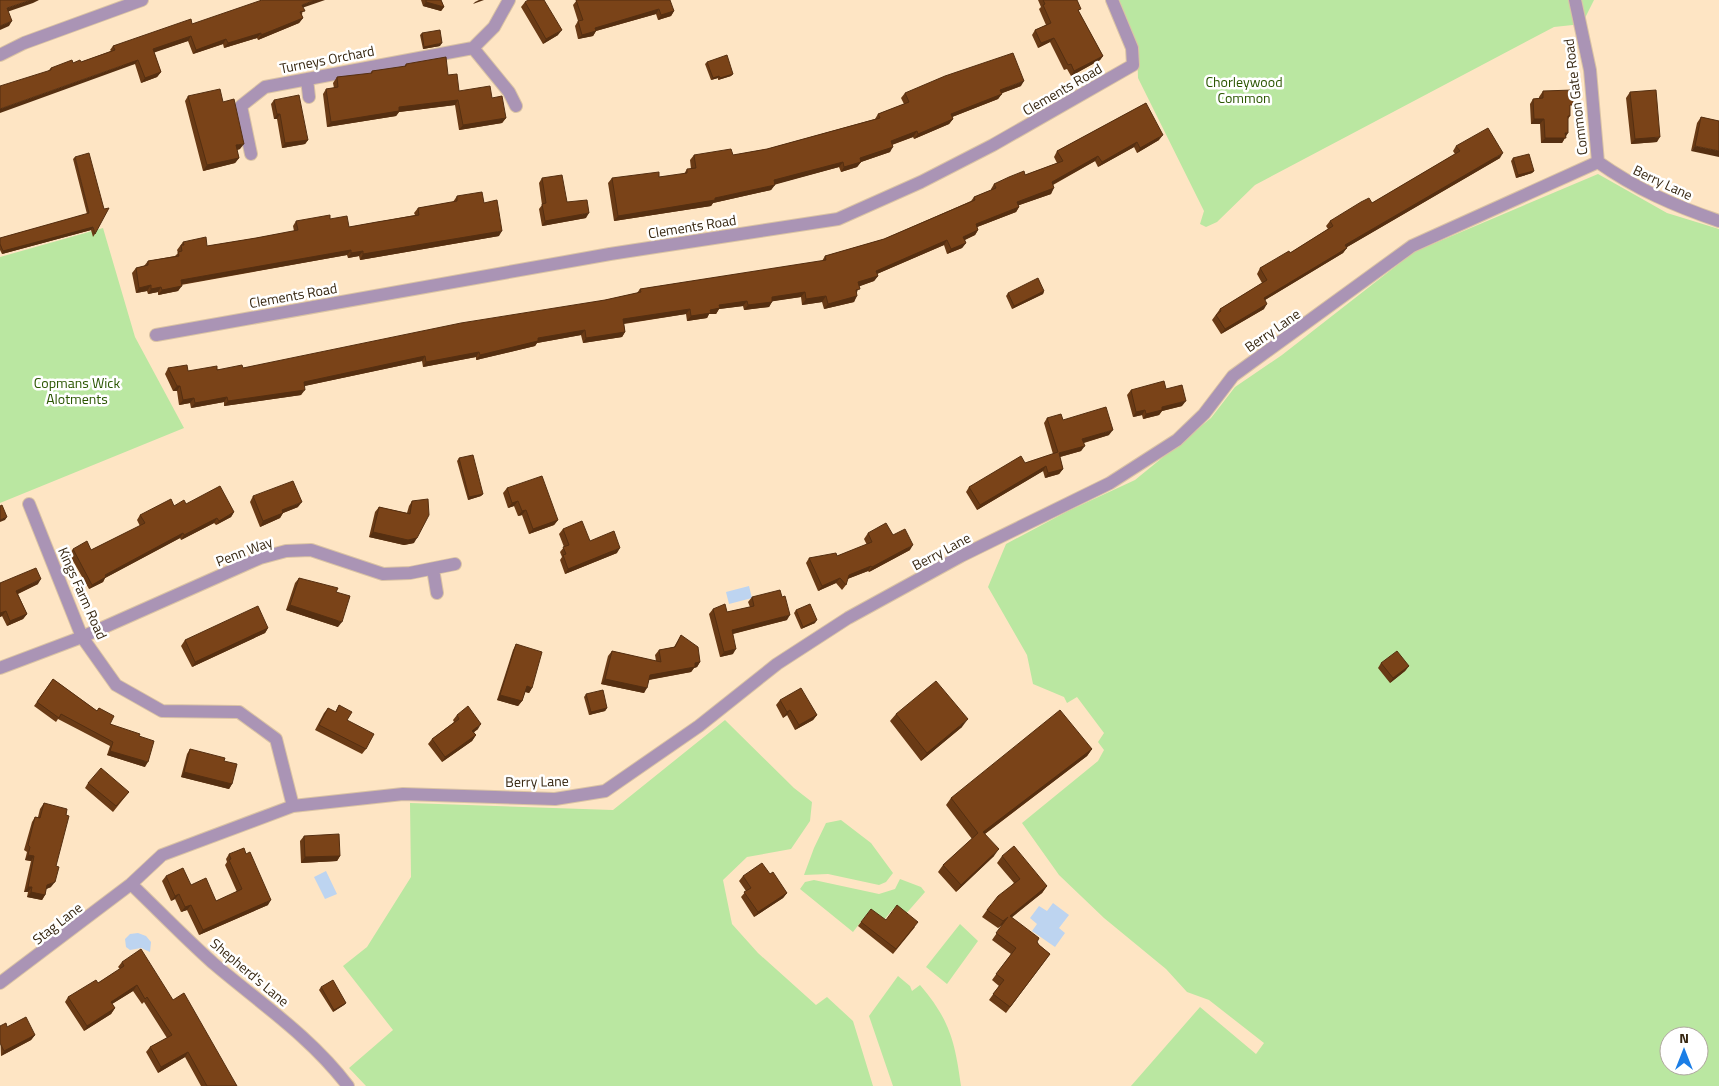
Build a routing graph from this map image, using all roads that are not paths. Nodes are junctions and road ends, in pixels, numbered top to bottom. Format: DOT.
graph roads {
  1 [pos="142,0"];
  2 [pos="509,0"];
  3 [pos="1112,0"];
  4 [pos="1575,0"];
  5 [pos="473,48"];
  6 [pos="0,55"];
  7 [pos="306,79"];
  8 [pos="309,97"];
  9 [pos="516,106"];
  10 [pos="251,154"];
  11 [pos="1598,162"];
  12 [pos="1719,221"];
  13 [pos="156,335"];
  14 [pos="29,504"];
  15 [pos="455,564"];
  16 [pos="432,569"];
  17 [pos="437,593"];
  18 [pos="82,637"];
  19 [pos="0,668"];
  20 [pos="293,806"];
  21 [pos="131,884"];
  22 [pos="0,983"];
  23 [pos="348,1086"];
  1 -- 6 [label="street"];
  2 -- 5 [label="street"];
  3 -- 13 [label="street, Clements Road"];
  4 -- 11 [label="street, Common Gate Road"];
  5 -- 7 [label="street, Turneys Orchard"];
  5 -- 9 [label="street"];
  7 -- 8 [label="street"];
  7 -- 10 [label="street, Turneys Orchard"];
  11 -- 12 [label="street, Berry Lane"];
  11 -- 20 [label="street, Berry Lane"];
  14 -- 18 [label="street, Kings Farm Road"];
  15 -- 16 [label="street, Penn Way"];
  16 -- 17 [label="street"];
  16 -- 18 [label="street, Penn Way"];
  18 -- 19 [label="street, Penn Way"];
  18 -- 20 [label="street, Kings Farm Road"];
  20 -- 21 [label="street, Berry Lane"];
  21 -- 22 [label="street, Stag Lane"];
  21 -- 23 [label="street, Shepherd's Lane"];
}
